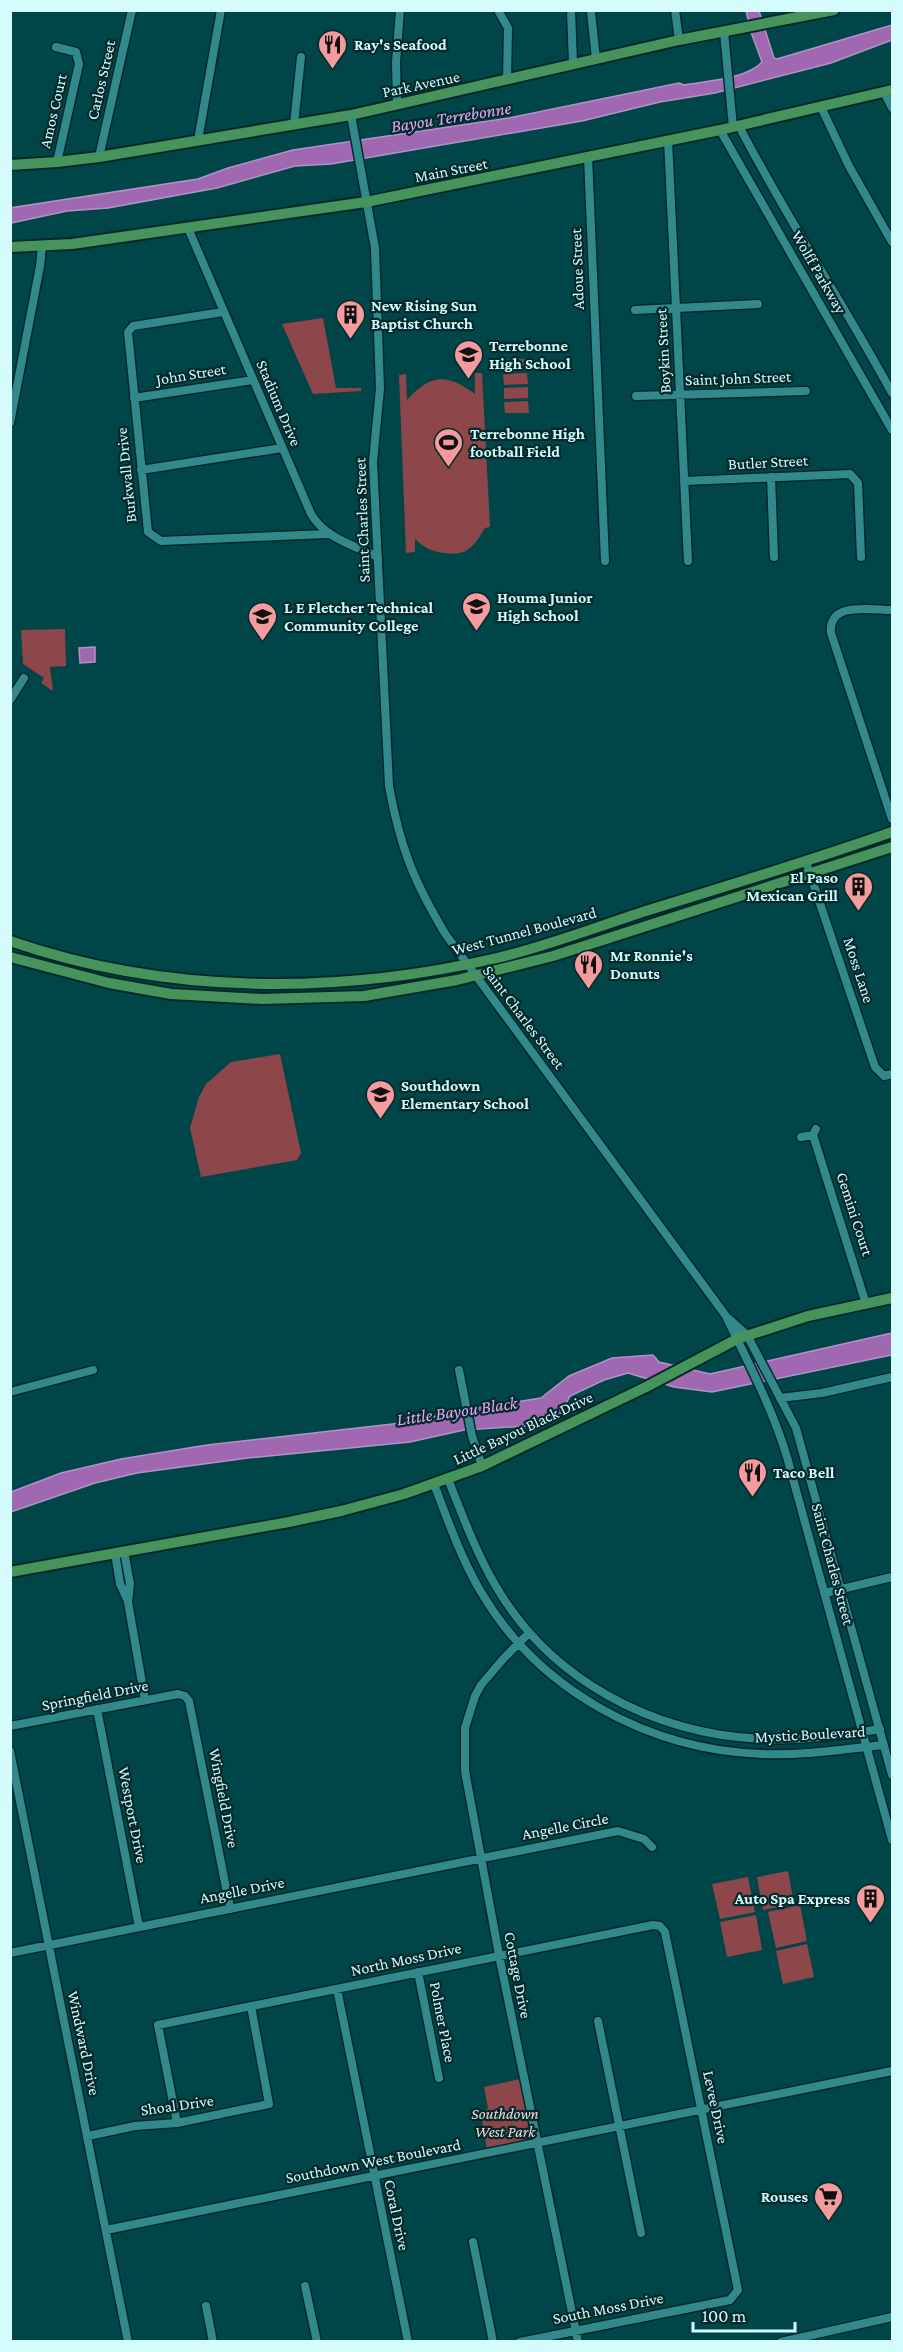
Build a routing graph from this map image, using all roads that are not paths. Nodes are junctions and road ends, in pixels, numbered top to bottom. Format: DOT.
graph roads {
  1 [pos="132,10"];
  2 [pos="221,10"];
  3 [pos="400,10"];
  4 [pos="498,10"];
  5 [pos="571,10"];
  6 [pos="675,10"];
  7 [pos="834,10"];
  8 [pos="591,12"];
  9 [pos="821,12"];
  10 [pos="724,32"];
  11 [pos="679,40"];
  12 [pos="56,47"];
  13 [pos="301,57"];
  14 [pos="596,59"];
  15 [pos="573,64"];
  16 [pos="507,80"];
  17 [pos="888,91"];
  18 [pos="397,104"];
  19 [pos="821,107"];
  20 [pos="892,108"];
  21 [pos="351,115"];
  22 [pos="294,124"];
  23 [pos="736,126"];
  24 [pos="720,130"];
  25 [pos="198,140"];
  26 [pos="668,140"];
  27 [pos="588,156"];
  28 [pos="99,157"];
  29 [pos="57,162"];
  30 [pos="10,165"];
  31 [pos="760,167"];
  32 [pos="746,175"];
  33 [pos="366,202"];
  34 [pos="188,228"];
  35 [pos="892,242"];
  36 [pos="42,246"];
  37 [pos="10,247"];
  38 [pos="758,304"];
  39 [pos="676,308"];
  40 [pos="635,310"];
  41 [pos="224,312"];
  42 [pos="253,380"];
  43 [pos="806,391"];
  44 [pos="892,393"];
  45 [pos="680,394"];
  46 [pos="636,396"];
  47 [pos="134,398"];
  48 [pos="10,423"];
  49 [pos="892,430"];
  50 [pos="282,448"];
  51 [pos="141,470"];
  52 [pos="771,477"];
  53 [pos="684,481"];
  54 [pos="327,534"];
  55 [pos="378,557"];
  56 [pos="774,557"];
  57 [pos="861,557"];
  58 [pos="604,561"];
  59 [pos="688,561"];
  60 [pos="892,610"];
  61 [pos="24,678"];
  62 [pos="10,700"];
  63 [pos="892,819"];
  64 [pos="892,832"];
  65 [pos="892,847"];
  66 [pos="806,862"];
  67 [pos="811,873"];
  68 [pos="10,941"];
  69 [pos="10,957"];
  70 [pos="465,964"];
  71 [pos="474,976"];
  72 [pos="892,1074"];
  73 [pos="801,1137"];
  74 [pos="892,1298"];
  75 [pos="866,1304"];
  76 [pos="742,1337"];
  77 [pos="93,1370"];
  78 [pos="459,1370"];
  79 [pos="892,1377"];
  80 [pos="10,1392"];
  81 [pos="780,1398"];
  82 [pos="482,1466"];
  83 [pos="448,1479"];
  84 [pos="434,1484"];
  85 [pos="119,1552"];
  86 [pos="10,1572"];
  87 [pos="892,1577"];
  88 [pos="842,1590"];
  89 [pos="825,1593"];
  90 [pos="529,1633"];
  91 [pos="519,1643"];
  92 [pos="185,1696"];
  93 [pos="145,1700"];
  94 [pos="97,1709"];
  95 [pos="10,1726"];
  96 [pos="880,1729"];
  97 [pos="863,1732"];
  98 [pos="884,1744"];
  99 [pos="867,1746"];
  100 [pos="10,1751"];
  101 [pos="892,1775"];
  102 [pos="892,1840"];
  103 [pos="652,1847"];
  104 [pos="480,1858"];
  105 [pos="230,1908"];
  106 [pos="660,1926"];
  107 [pos="139,1927"];
  108 [pos="49,1945"];
  109 [pos="10,1953"];
  110 [pos="499,1955"];
  111 [pos="418,1972"];
  112 [pos="337,1989"];
  113 [pos="251,2006"];
  114 [pos="598,2021"];
  115 [pos="892,2071"];
  116 [pos="440,2078"];
  117 [pos="701,2110"];
  118 [pos="177,2123"];
  119 [pos="619,2127"];
  120 [pos="88,2136"];
  121 [pos="537,2144"];
  122 [pos="374,2175"];
  123 [pos="106,2230"];
  124 [pos="641,2233"];
  125 [pos="473,2242"];
  126 [pos="305,2286"];
  127 [pos="735,2296"];
  128 [pos="206,2306"];
  129 [pos="892,2318"];
  130 [pos="576,2330"];
  131 [pos="128,2342"];
  132 [pos="213,2342"];
  133 [pos="316,2342"];
  134 [pos="408,2342"];
  135 [pos="493,2342"];
  136 [pos="520,2342"];
  137 [pos="578,2342"];
  138 [pos="781,2342"];
  1 -- 28 [label="street, Carlos Street"];
  2 -- 25 [label="street"];
  3 -- 18 [label="street"];
  4 -- 16 [label="street"];
  5 -- 15 [label="street"];
  6 -- 11 [label="street"];
  7 -- 9 [label="main road, Park Avenue"];
  8 -- 14 [label="street"];
  9 -- 10 [label="main road, Park Avenue"];
  10 -- 11 [label="main road, Park Avenue"];
  10 -- 23 [label="street"];
  11 -- 14 [label="main road, Park Avenue"];
  12 -- 29 [label="street, Amos Court"];
  13 -- 22 [label="street"];
  14 -- 15 [label="main road, Park Avenue"];
  15 -- 16 [label="main road, Park Avenue"];
  16 -- 18 [label="main road, Park Avenue"];
  17 -- 19 [label="main road, Main Street"];
  17 -- 20 [label="street"];
  18 -- 21 [label="main road, Park Avenue"];
  19 -- 23 [label="main road, Main Street"];
  19 -- 35 [label="street"];
  21 -- 22 [label="main road, Park Avenue"];
  21 -- 33 [label="street, Saint Charles Street"];
  22 -- 25 [label="main road, Park Avenue"];
  23 -- 24 [label="main road, Main Street"];
  23 -- 31 [label="street"];
  24 -- 26 [label="main road, Main Street"];
  24 -- 32 [label="street, Wolff Parkway"];
  25 -- 28 [label="main road, Park Avenue"];
  26 -- 27 [label="main road, Main Street"];
  26 -- 39 [label="street, Boykin Street"];
  27 -- 33 [label="main road, Main Street"];
  27 -- 58 [label="street, Adoue Street"];
  28 -- 29 [label="main road, Park Avenue"];
  29 -- 30 [label="main road, Park Avenue"];
  31 -- 32 [label="street"];
  31 -- 44 [label="street"];
  32 -- 49 [label="street, Wolff Parkway"];
  33 -- 34 [label="main road, Main Street"];
  33 -- 55 [label="street, Saint Charles Street"];
  34 -- 36 [label="main road, Main Street"];
  34 -- 41 [label="street, Stadium Drive"];
  36 -- 37 [label="main road, Main Street"];
  36 -- 48 [label="street"];
  38 -- 39 [label="street"];
  39 -- 40 [label="street"];
  39 -- 45 [label="street, Boykin Street"];
  41 -- 42 [label="street, Stadium Drive"];
  41 -- 47 [label="street, Burkwall Drive"];
  42 -- 47 [label="street, John Street"];
  42 -- 50 [label="street, Stadium Drive"];
  43 -- 45 [label="street, Saint John Street"];
  45 -- 46 [label="street, Saint John Street"];
  45 -- 53 [label="street, Boykin Street"];
  47 -- 51 [label="street, Burkwall Drive"];
  50 -- 51 [label="street"];
  50 -- 54 [label="street, Stadium Drive"];
  51 -- 54 [label="street, Burkwall Drive"];
  52 -- 53 [label="street, Butler Street"];
  52 -- 56 [label="street"];
  52 -- 57 [label="street, Butler Street"];
  53 -- 59 [label="street, Boykin Street"];
  54 -- 55 [label="street, Stadium Drive"];
  55 -- 70 [label="street, Saint Charles Street"];
  60 -- 63 [label="street"];
  61 -- 62 [label="street"];
  64 -- 66 [label="main road, West Tunnel Boulevard"];
  65 -- 67 [label="main road, West Tunnel Boulevard"];
  66 -- 67 [label="street, Moss Lane"];
  66 -- 70 [label="main road, West Tunnel Boulevard"];
  67 -- 71 [label="main road, West Tunnel Boulevard"];
  67 -- 72 [label="street, Moss Lane"];
  68 -- 70 [label="main road, West Tunnel Boulevard"];
  69 -- 71 [label="main road, West Tunnel Boulevard"];
  70 -- 71 [label="street, Saint Charles Street"];
  71 -- 76 [label="street, Saint Charles Street"];
  73 -- 75 [label="street, Gemini Court"];
  74 -- 75 [label="main road, Little Bayou Black Drive"];
  75 -- 76 [label="main road, Little Bayou Black Drive"];
  76 -- 81 [label="street, Saint Charles Street"];
  76 -- 82 [label="main road, Little Bayou Black Drive"];
  76 -- 89 [label="street, Saint Charles Street"];
  77 -- 80 [label="street"];
  78 -- 82 [label="street"];
  79 -- 81 [label="street"];
  81 -- 88 [label="street, Saint Charles Street"];
  82 -- 83 [label="main road, Little Bayou Black Drive"];
  83 -- 84 [label="main road, Little Bayou Black Drive"];
  83 -- 90 [label="street, Mystic Boulevard"];
  84 -- 85 [label="main road, Little Bayou Black Drive"];
  84 -- 91 [label="street, Mystic Boulevard"];
  85 -- 86 [label="main road, Little Bayou Black Drive"];
  85 -- 93 [label="street"];
  87 -- 88 [label="street"];
  88 -- 89 [label="street"];
  88 -- 96 [label="street, Saint Charles Street"];
  89 -- 97 [label="street, Saint Charles Street"];
  90 -- 91 [label="street, Cottage Drive"];
  90 -- 97 [label="street, Mystic Boulevard"];
  91 -- 99 [label="street, Mystic Boulevard"];
  91 -- 104 [label="street, Cottage Drive"];
  92 -- 93 [label="street, Springfield Drive"];
  92 -- 105 [label="street, Wingfield Drive"];
  93 -- 94 [label="street, Springfield Drive"];
  94 -- 95 [label="street, Springfield Drive"];
  94 -- 107 [label="street, Westport Drive"];
  96 -- 97 [label="street, Mystic Boulevard"];
  96 -- 98 [label="street, Saint Charles Street"];
  97 -- 99 [label="street, Saint Charles Street"];
  98 -- 99 [label="street, Mystic Boulevard"];
  98 -- 101 [label="street, Saint Charles Street"];
  99 -- 102 [label="street, Saint Charles Street"];
  100 -- 108 [label="street, Windward Drive"];
  103 -- 104 [label="street, Angelle Circle"];
  104 -- 105 [label="street, Angelle Drive"];
  104 -- 110 [label="street, Cottage Drive"];
  105 -- 107 [label="street, Angelle Drive"];
  106 -- 110 [label="street, North Moss Drive"];
  106 -- 117 [label="street, Levee Drive"];
  107 -- 108 [label="street, Angelle Drive"];
  108 -- 109 [label="street, Angelle Drive"];
  108 -- 120 [label="street, Windward Drive"];
  110 -- 111 [label="street, North Moss Drive"];
  110 -- 121 [label="street, Cottage Drive"];
  111 -- 112 [label="street, North Moss Drive"];
  111 -- 116 [label="street, Polmer Place"];
  112 -- 113 [label="street, North Moss Drive"];
  112 -- 122 [label="street, Coral Drive"];
  113 -- 118 [label="street, Shoal Drive"];
  113 -- 118 [label="street, North Moss Drive"];
  114 -- 119 [label="street"];
  115 -- 117 [label="street, Southdown West Boulevard"];
  117 -- 119 [label="street, Southdown West Boulevard"];
  117 -- 127 [label="street, Levee Drive"];
  118 -- 120 [label="street, Shoal Drive"];
  119 -- 121 [label="street, Southdown West Boulevard"];
  119 -- 124 [label="street"];
  120 -- 123 [label="street, Windward Drive"];
  121 -- 122 [label="street, Southdown West Boulevard"];
  121 -- 130 [label="street, Cottage Drive"];
  122 -- 123 [label="street, Southdown West Boulevard"];
  122 -- 134 [label="street, Coral Drive"];
  123 -- 131 [label="street, Windward Drive"];
  125 -- 135 [label="street"];
  126 -- 133 [label="street"];
  127 -- 130 [label="street, South Moss Drive"];
  128 -- 132 [label="street"];
  129 -- 138 [label="street"];
  130 -- 136 [label="street, South Moss Drive"];
  130 -- 137 [label="street, Cottage Drive"];
}
